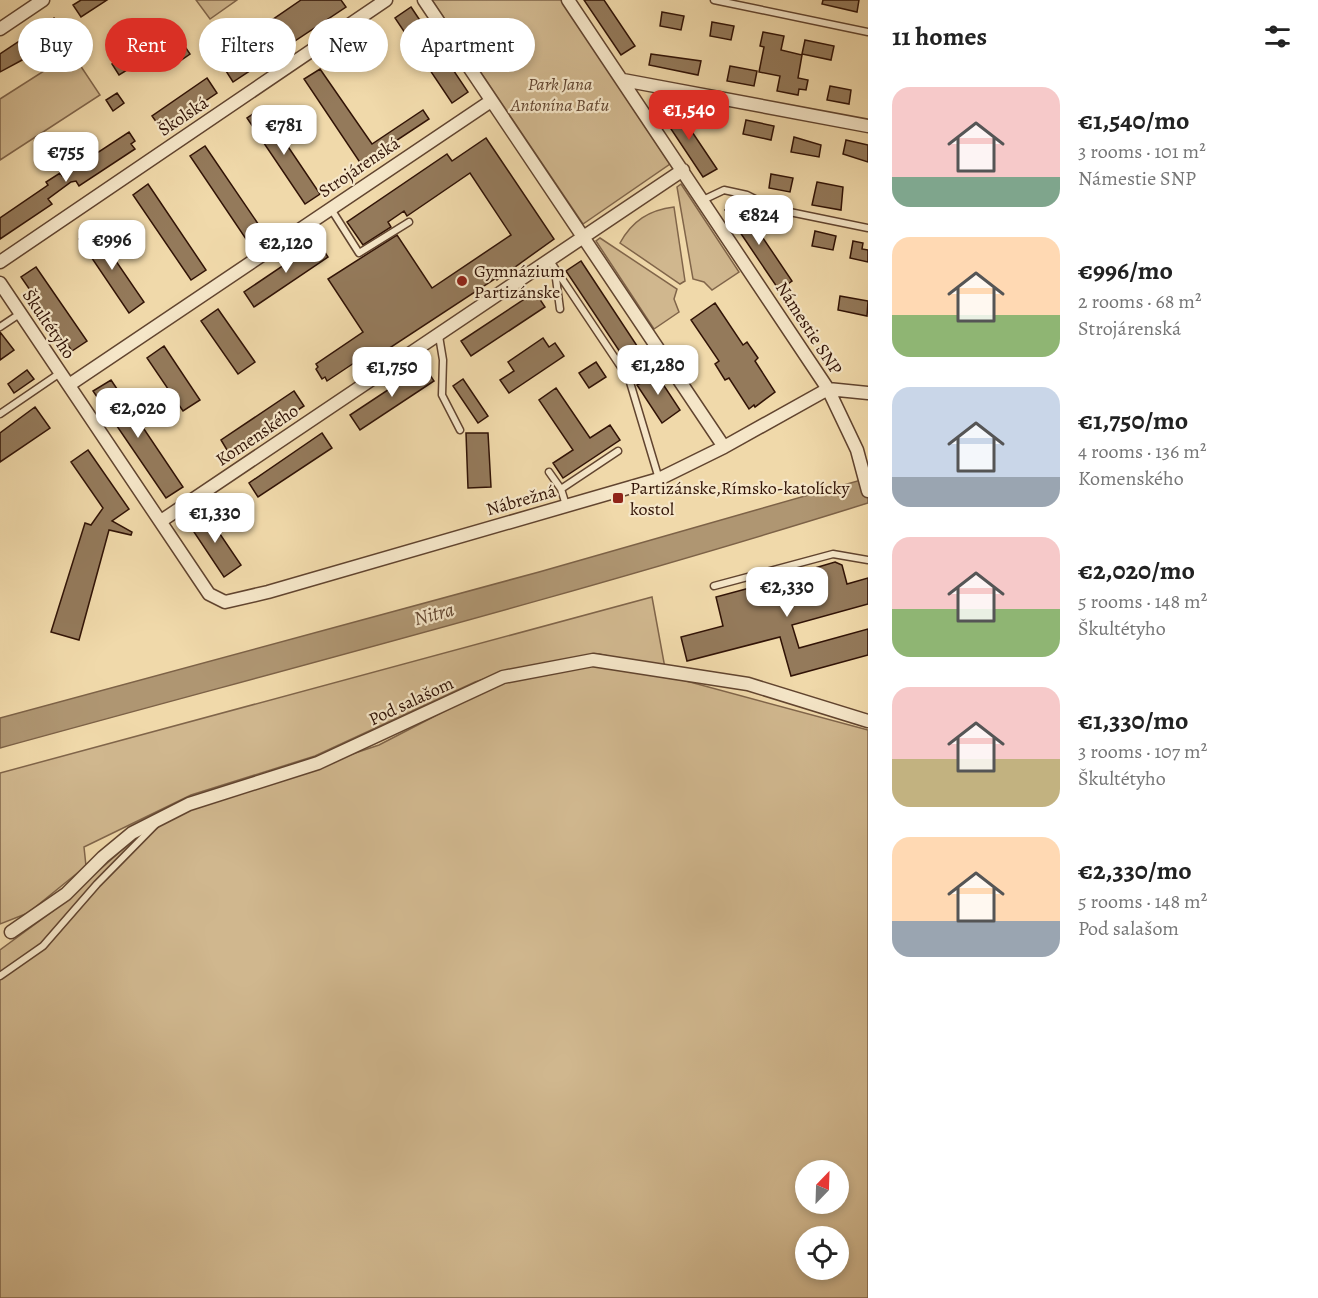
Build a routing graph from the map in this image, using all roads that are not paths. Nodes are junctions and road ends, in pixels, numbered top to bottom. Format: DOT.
graph roads {
  1 [pos="43,0"];
  2 [pos="387,0"];
  3 [pos="424,0"];
  4 [pos="568,0"];
  5 [pos="714,0"];
  6 [pos="0,29"];
  7 [pos="868,32"];
  8 [pos="623,80"];
  9 [pos="491,101"];
  10 [pos="868,126"];
  11 [pos="683,170"];
  12 [pos="703,200"];
  13 [pos="331,208"];
  14 [pos="409,222"];
  15 [pos="868,228"];
  16 [pos="583,239"];
  17 [pos="0,262"];
  18 [pos="552,264"];
  19 [pos="0,283"];
  20 [pos="561,309"];
  21 [pos="21,313"];
  22 [pos="0,327"];
  23 [pos="439,336"];
  24 [pos="662,357"];
  25 [pos="60,372"];
  26 [pos="629,379"];
  27 [pos="69,385"];
  28 [pos="828,389"];
  29 [pos="868,393"];
  30 [pos="0,414"];
  31 [pos="460,430"];
  32 [pos="724,447"];
  33 [pos="618,451"];
  34 [pos="549,472"];
  35 [pos="659,479"];
  36 [pos="561,489"];
  37 [pos="868,491"];
  38 [pos="566,505"];
  39 [pos="161,521"];
  40 [pos="868,560"];
  41 [pos="714,586"];
  42 [pos="209,594"];
  43 [pos="868,721"];
  44 [pos="162,818"];
  45 [pos="11,932"];
  46 [pos="0,976"];
  1 -- 6 [label="street"];
  2 -- 17 [label="street, Školská"];
  3 -- 9 [label="street"];
  4 -- 8 [label="street, Námestie SNP"];
  5 -- 7 [label="lane"];
  8 -- 10 [label="street"];
  8 -- 11 [label="street, Námestie SNP"];
  9 -- 13 [label="street, Strojárenská"];
  9 -- 16 [label="street"];
  11 -- 12 [label="street, Námestie SNP"];
  11 -- 16 [label="street"];
  12 -- 15 [label="lane"];
  12 -- 28 [label="street, Námestie SNP"];
  13 -- 14 [label="lane"];
  13 -- 27 [label="street, Strojárenská"];
  16 -- 18 [label="street, Komenského"];
  16 -- 24 [label="street"];
  18 -- 20 [label="lane"];
  18 -- 23 [label="street, Komenského"];
  18 -- 26 [label="lane"];
  19 -- 21 [label="street, Škultétyho"];
  21 -- 22 [label="lane"];
  21 -- 25 [label="street, Škultétyho"];
  23 -- 31 [label="lane"];
  23 -- 39 [label="street, Komenského"];
  24 -- 26 [label="lane"];
  24 -- 32 [label="street"];
  25 -- 27 [label="street, Škultétyho"];
  25 -- 30 [label="lane"];
  26 -- 35 [label="lane"];
  27 -- 39 [label="street, Škultétyho"];
  28 -- 29 [label="street"];
  28 -- 32 [label="street, Nábrežná"];
  28 -- 37 [label="street, Námestie SNP"];
  32 -- 35 [label="street, Nábrežná"];
  33 -- 36 [label="lane"];
  34 -- 36 [label="lane"];
  35 -- 38 [label="street, Nábrežná"];
  36 -- 38 [label="lane"];
  38 -- 42 [label="street, Nábrežná"];
  39 -- 42 [label="street, Škultétyho"];
  40 -- 41 [label="lane"];
  43 -- 44 [label="street, Pod salašom"];
  44 -- 45 [label="street, Pod salašom"];
  44 -- 46 [label="lane"];
}
